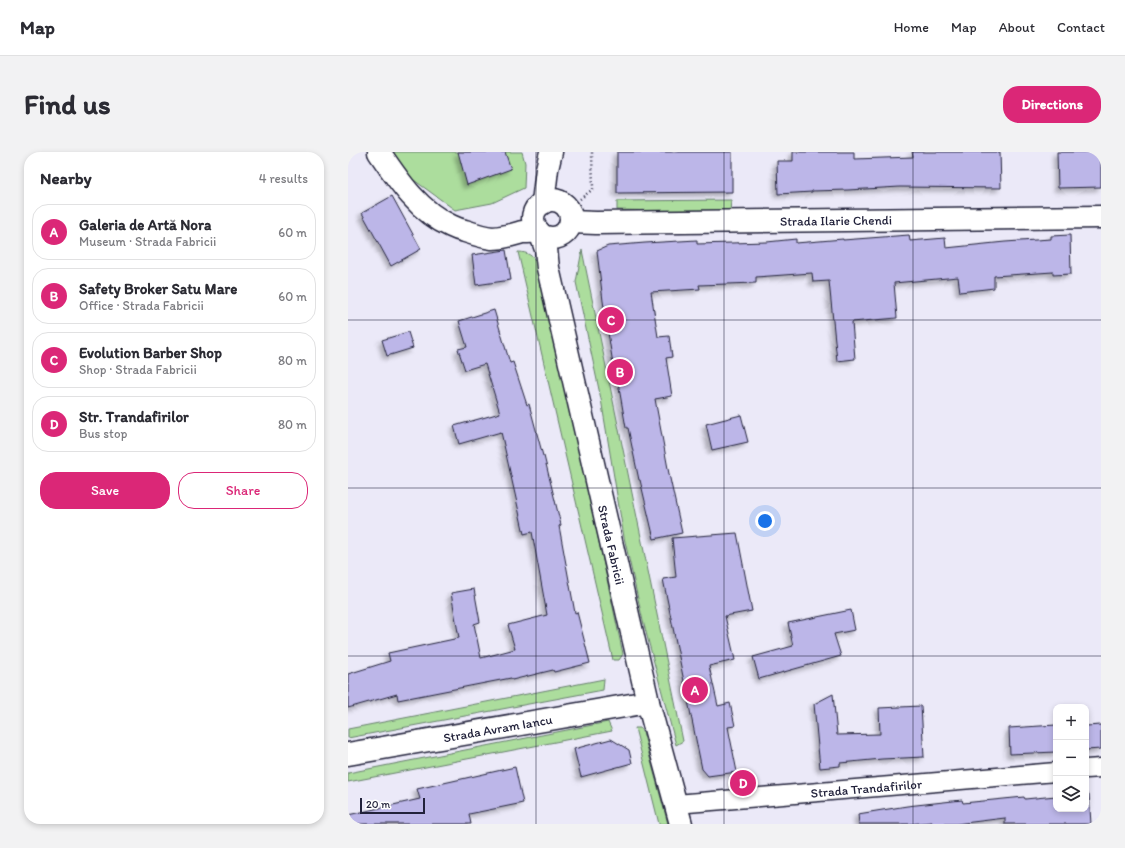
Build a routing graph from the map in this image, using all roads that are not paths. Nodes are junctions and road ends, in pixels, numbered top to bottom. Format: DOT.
graph roads {
  1 [pos="379,152"];
  2 [pos="551,152"];
  3 [pos="1101,216"];
  4 [pos="545,220"];
  5 [pos="648,702"];
  6 [pos="348,754"];
  7 [pos="1101,768"];
  8 [pos="1089,769"];
  9 [pos="1053,772"];
  10 [pos="678,814"];
  1 -- 4 [label="main road"];
  2 -- 4 [label="main road, Strada Fabricii"];
  3 -- 4 [label="main road, Strada Ilarie Chendi"];
  4 -- 5 [label="main road, Strada Fabricii"];
  5 -- 6 [label="main road, Strada Avram Iancu"];
  5 -- 10 [label="main road, Strada Fabricii"];
  7 -- 8 [label="street"];
  9 -- 10 [label="street, Strada Trandafirilor"];
}
